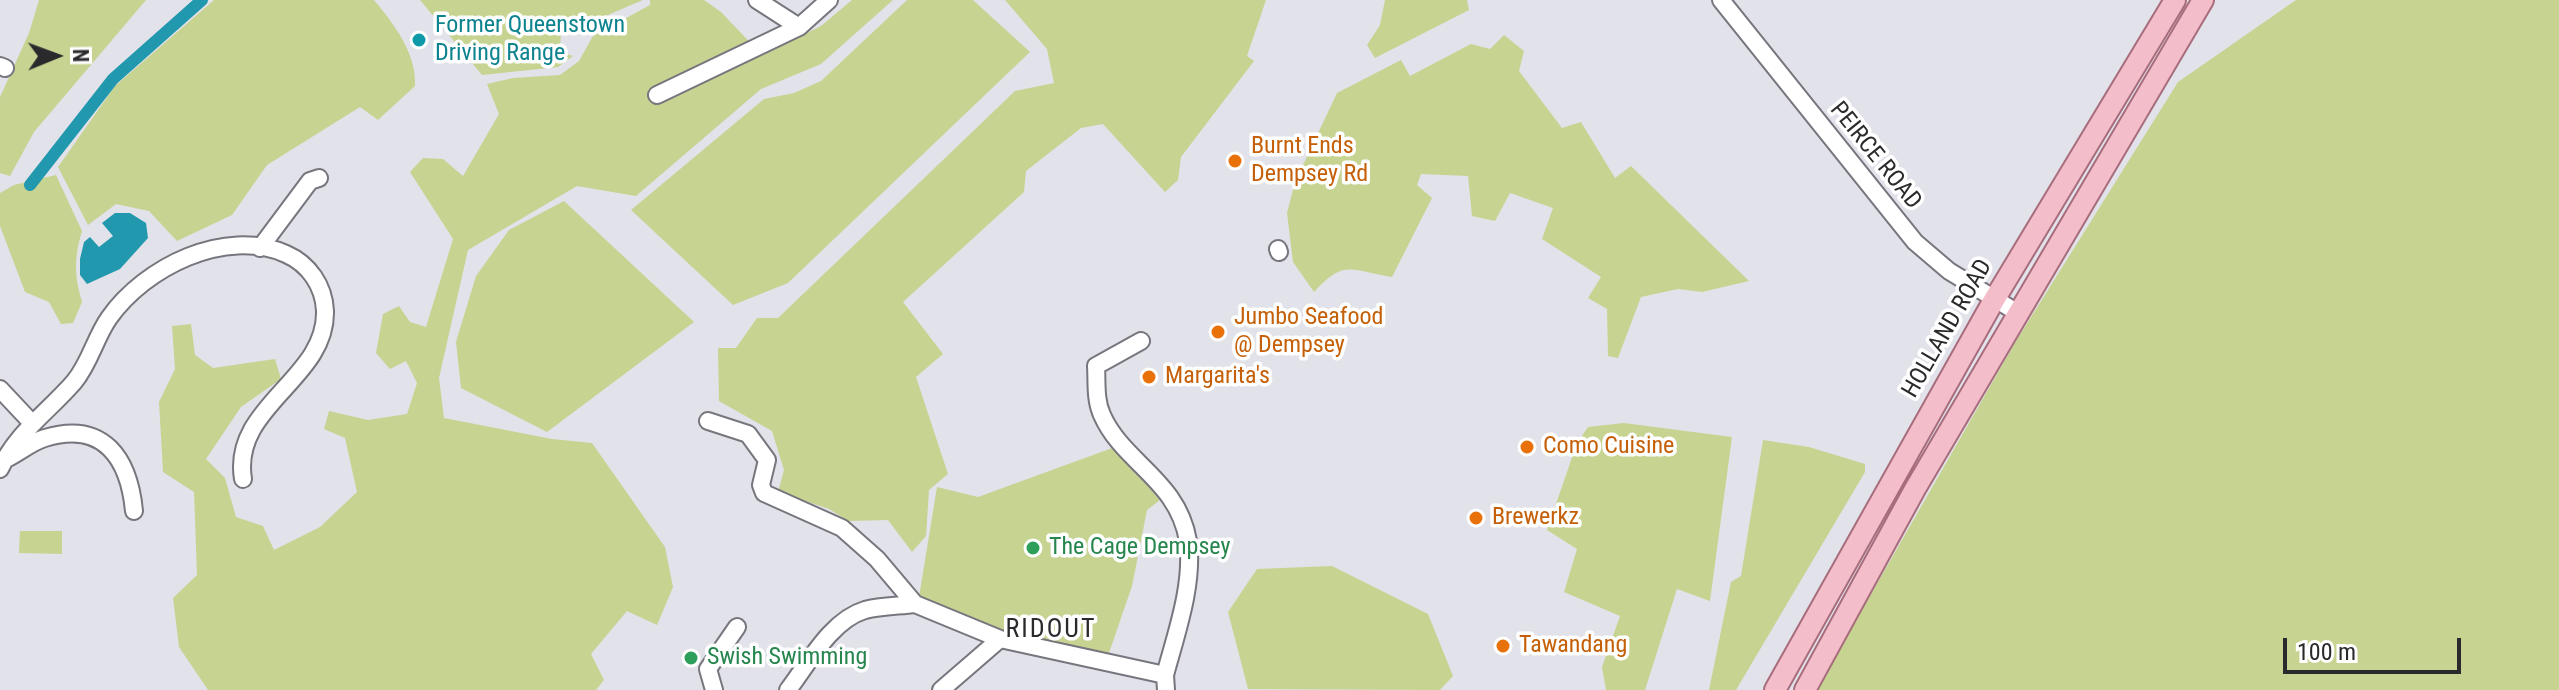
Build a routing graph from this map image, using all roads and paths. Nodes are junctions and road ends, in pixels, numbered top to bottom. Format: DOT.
graph roads {
  1 [pos="757,0"];
  2 [pos="829,0"];
  3 [pos="1721,0"];
  4 [pos="2175,0"];
  5 [pos="2203,0"];
  6 [pos="799,27"];
  7 [pos="657,95"];
  8 [pos="2129,124"];
  9 [pos="2096,134"];
  10 [pos="319,178"];
  11 [pos="260,248"];
  12 [pos="1994,300"];
  13 [pos="2018,313"];
  14 [pos="1141,341"];
  15 [pos="0,389"];
  16 [pos="708,421"];
  17 [pos="31,422"];
  18 [pos="2,465"];
  19 [pos="243,479"];
  20 [pos="134,511"];
  21 [pos="915,604"];
  22 [pos="1815,618"];
  23 [pos="1840,625"];
  24 [pos="737,627"];
  25 [pos="1000,639"];
  26 [pos="1166,683"];
  27 [pos="714,690"];
  28 [pos="788,690"];
  29 [pos="941,690"];
  30 [pos="1775,690"];
  31 [pos="1805,690"];
  1 -- 6 [label="street"];
  2 -- 6 [label="street"];
  3 -- 12 [label="street, PEIRCE ROAD"];
  4 -- 9 [label="main road, HOLLAND ROAD"];
  5 -- 8 [label="main road"];
  6 -- 7 [label="street"];
  8 -- 9 [label="main road"];
  8 -- 13 [label="main road"];
  9 -- 12 [label="main road, HOLLAND ROAD"];
  10 -- 11 [label="street"];
  11 -- 17 [label="street"];
  11 -- 19 [label="street"];
  12 -- 13 [label="street, PEIRCE ROAD"];
  12 -- 22 [label="main road, HOLLAND ROAD"];
  13 -- 23 [label="main road"];
  14 -- 26 [label="street"];
  15 -- 17 [label="street"];
  16 -- 21 [label="street"];
  17 -- 18 [label="street"];
  18 -- 20 [label="street"];
  21 -- 25 [label="street"];
  21 -- 28 [label="street"];
  22 -- 23 [label="main road"];
  22 -- 30 [label="main road, HOLLAND ROAD"];
  23 -- 31 [label="main road"];
  24 -- 27 [label="street"];
  25 -- 26 [label="street"];
  25 -- 29 [label="street"];
}
